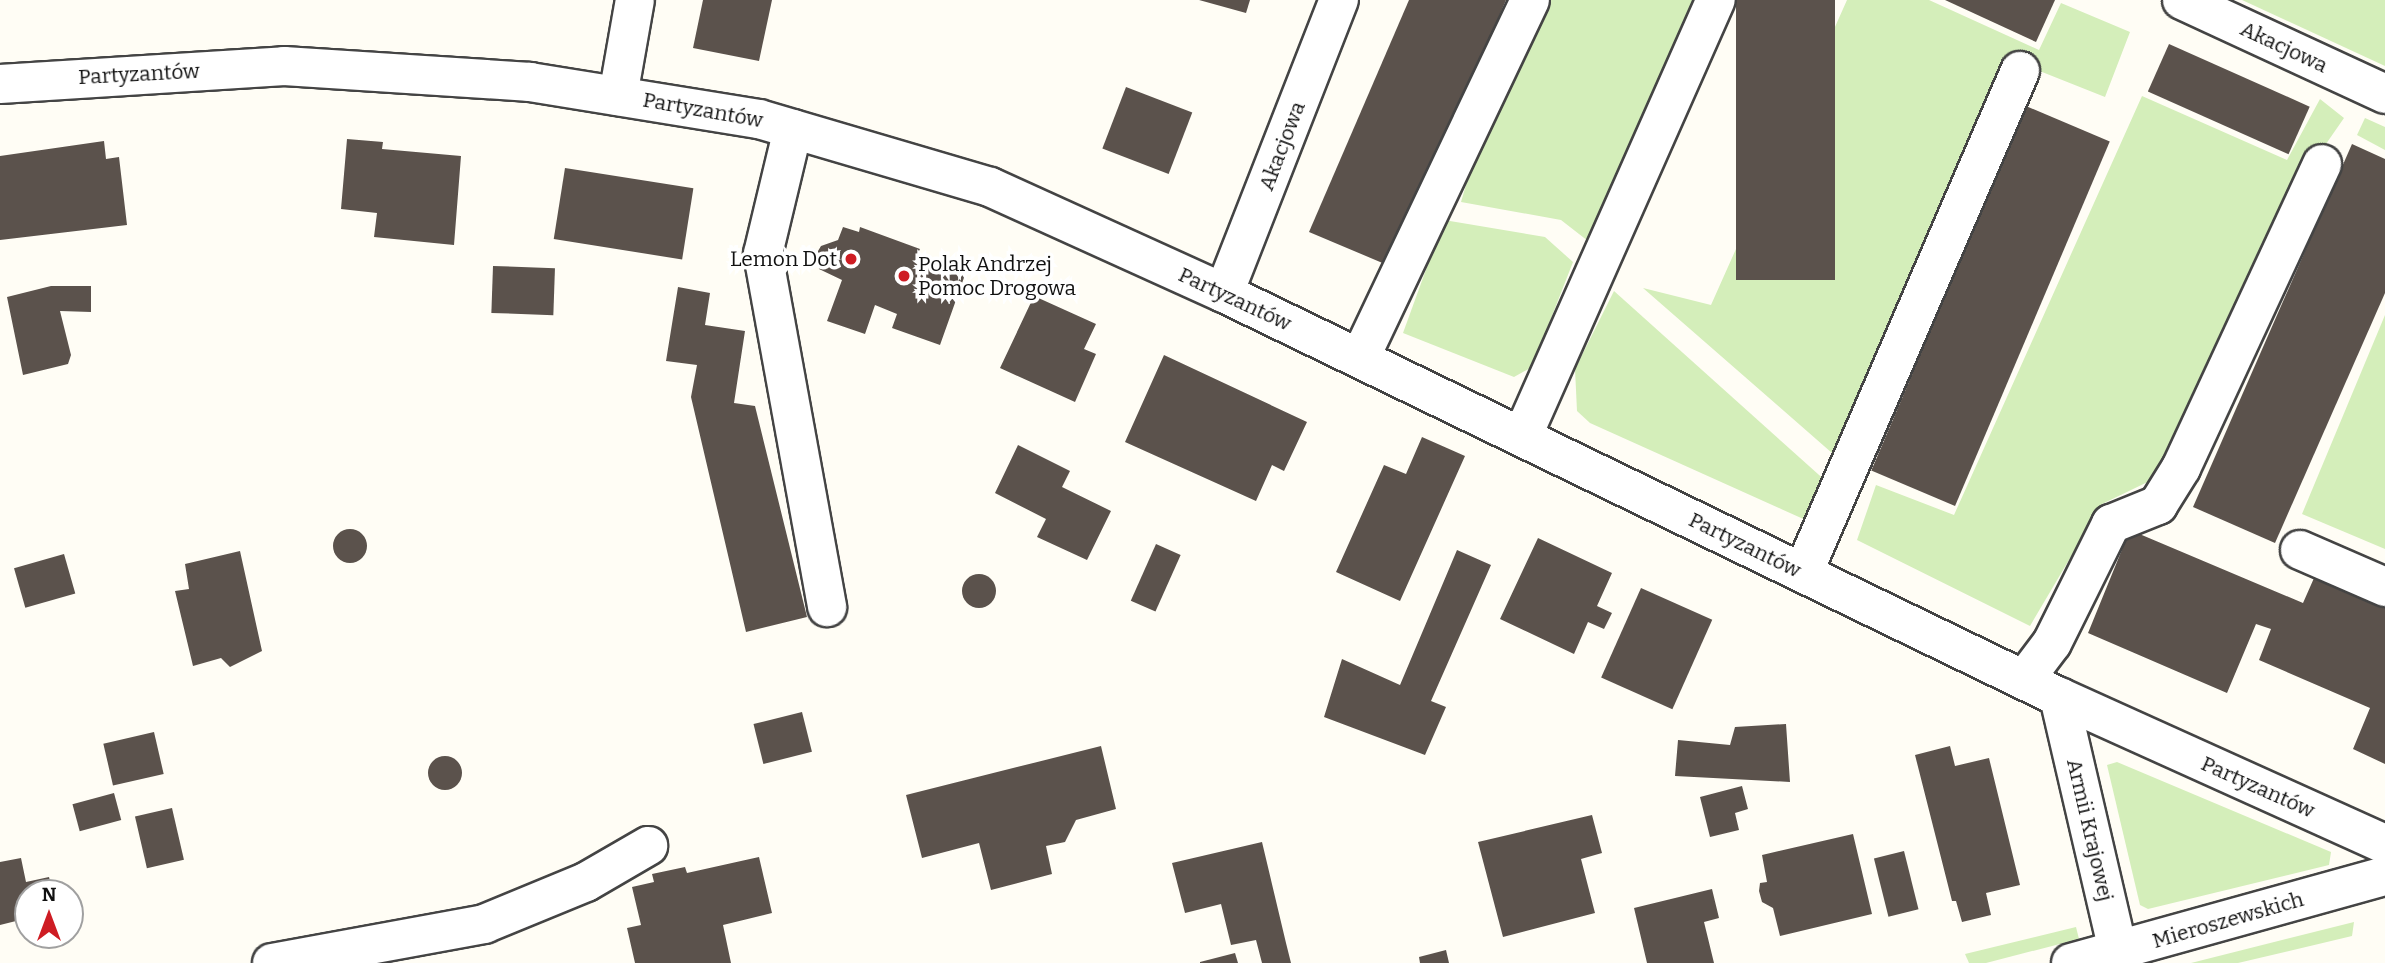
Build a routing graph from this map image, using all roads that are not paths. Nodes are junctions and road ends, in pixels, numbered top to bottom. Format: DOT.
graph roads {
  1 [pos="635,0"];
  2 [pos="1339,0"];
  3 [pos="1530,0"];
  4 [pos="1716,0"];
  5 [pos="2182,0"];
  6 [pos="2020,71"];
  7 [pos="0,84"];
  8 [pos="2385,94"];
  9 [pos="618,96"];
  10 [pos="793,129"];
  11 [pos="2322,164"];
  12 [pos="1224,293"];
  13 [pos="1360,358"];
  14 [pos="1522,437"];
  15 [pos="2300,550"];
  16 [pos="1803,573"];
  17 [pos="2385,587"];
  18 [pos="827,607"];
  19 [pos="2024,680"];
  20 [pos="2059,697"];
  21 [pos="2385,844"];
  22 [pos="648,846"];
  23 [pos="2385,876"];
  24 [pos="2120,957"];
  25 [pos="272,963"];
  26 [pos="2071,963"];
  1 -- 9 [label="street"];
  2 -- 12 [label="street, Akacjowa"];
  3 -- 13 [label="street"];
  4 -- 14 [label="street"];
  5 -- 8 [label="street, Akacjowa"];
  6 -- 16 [label="street"];
  7 -- 9 [label="street, Partyzantów"];
  9 -- 10 [label="street, Partyzantów"];
  10 -- 12 [label="street, Partyzantów"];
  10 -- 18 [label="street"];
  11 -- 19 [label="street"];
  12 -- 13 [label="street, Partyzantów"];
  13 -- 14 [label="street, Partyzantów"];
  14 -- 16 [label="street, Partyzantów"];
  15 -- 17 [label="street"];
  16 -- 19 [label="street, Partyzantów"];
  19 -- 20 [label="street, Partyzantów"];
  20 -- 21 [label="street, Partyzantów"];
  20 -- 24 [label="street, Armii Krajowej"];
  22 -- 25 [label="street"];
  23 -- 24 [label="street, Mieroszewskich"];
  24 -- 26 [label="street, Mieroszewskich"];
}
